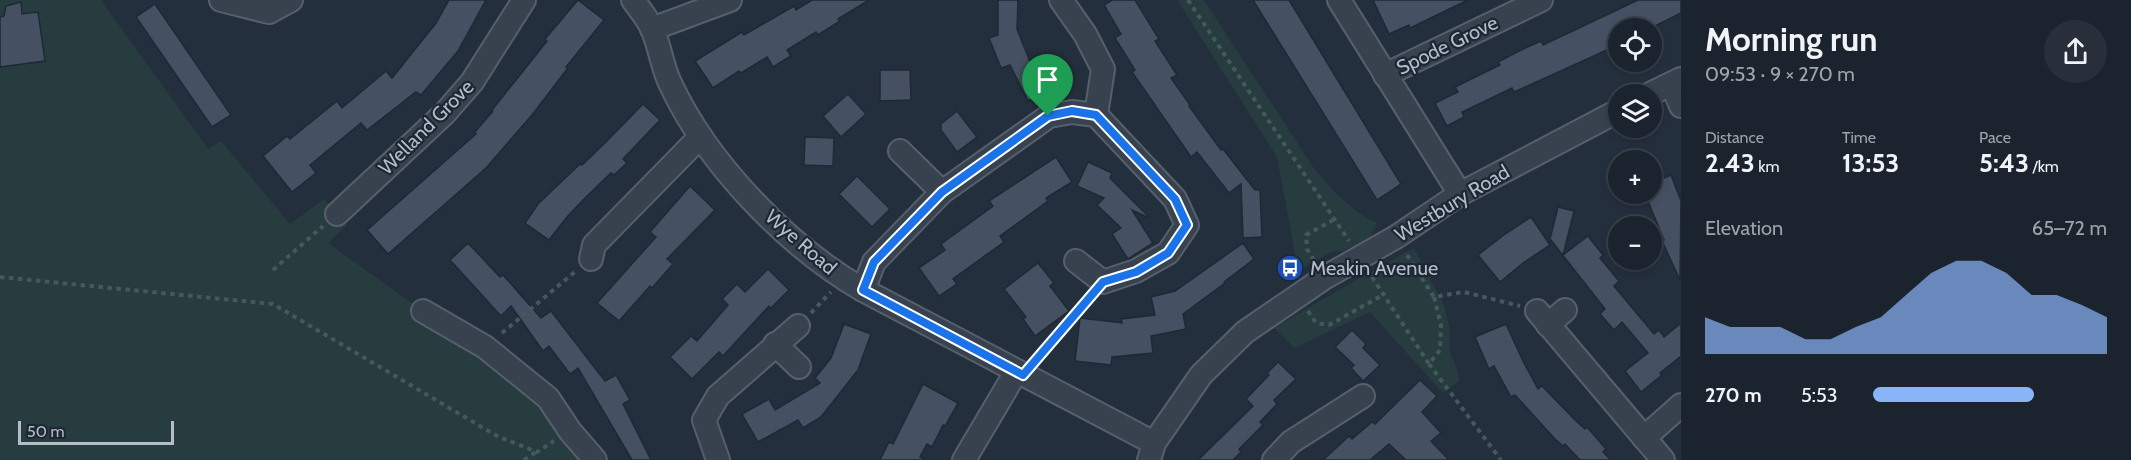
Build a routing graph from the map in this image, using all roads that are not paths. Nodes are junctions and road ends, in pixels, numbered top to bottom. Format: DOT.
graph roads {
  1 [pos="221,0"];
  2 [pos="291,0"];
  3 [pos="524,0"];
  4 [pos="633,0"];
  5 [pos="730,0"];
  6 [pos="1060,0"];
  7 [pos="1339,0"];
  8 [pos="1541,0"];
  9 [pos="652,29"];
  10 [pos="1385,75"];
  11 [pos="1676,81"];
  12 [pos="1662,88"];
  13 [pos="1681,106"];
  14 [pos="1096,115"];
  15 [pos="1608,116"];
  16 [pos="700,137"];
  17 [pos="900,151"];
  18 [pos="942,192"];
  19 [pos="1460,194"];
  20 [pos="337,214"];
  21 [pos="591,259"];
  22 [pos="1076,261"];
  23 [pos="863,290"];
  24 [pos="423,311"];
  25 [pos="1550,315"];
  26 [pos="798,326"];
  27 [pos="775,344"];
  28 [pos="799,367"];
  29 [pos="1020,373"];
  30 [pos="1363,396"];
  31 [pos="1681,405"];
  32 [pos="1644,438"];
  33 [pos="1152,451"];
  34 [pos="595,460"];
  35 [pos="718,460"];
  36 [pos="964,460"];
  37 [pos="1274,460"];
  38 [pos="1663,460"];
  1 -- 2 [label="street"];
  3 -- 20 [label="street, Welland Grove"];
  4 -- 9 [label="street, Wye Road"];
  5 -- 9 [label="street"];
  6 -- 14 [label="street"];
  7 -- 10 [label="street"];
  8 -- 10 [label="street, Spode Grove"];
  9 -- 16 [label="street, Wye Road"];
  10 -- 19 [label="street"];
  11 -- 12 [label="street"];
  11 -- 13 [label="street"];
  14 -- 18 [label="street"];
  14 -- 22 [label="street"];
  15 -- 19 [label="street, Westbury Road"];
  16 -- 21 [label="street"];
  16 -- 23 [label="street, Wye Road"];
  17 -- 18 [label="street"];
  18 -- 23 [label="street"];
  19 -- 33 [label="street, Westbury Road"];
  23 -- 29 [label="street, Wye Road"];
  24 -- 34 [label="street"];
  25 -- 32 [label="street"];
  26 -- 27 [label="street"];
  27 -- 28 [label="street"];
  27 -- 35 [label="street"];
  29 -- 33 [label="street, Wye Road"];
  29 -- 36 [label="street"];
  30 -- 37 [label="street"];
  31 -- 32 [label="street"];
  32 -- 38 [label="street"];
}
